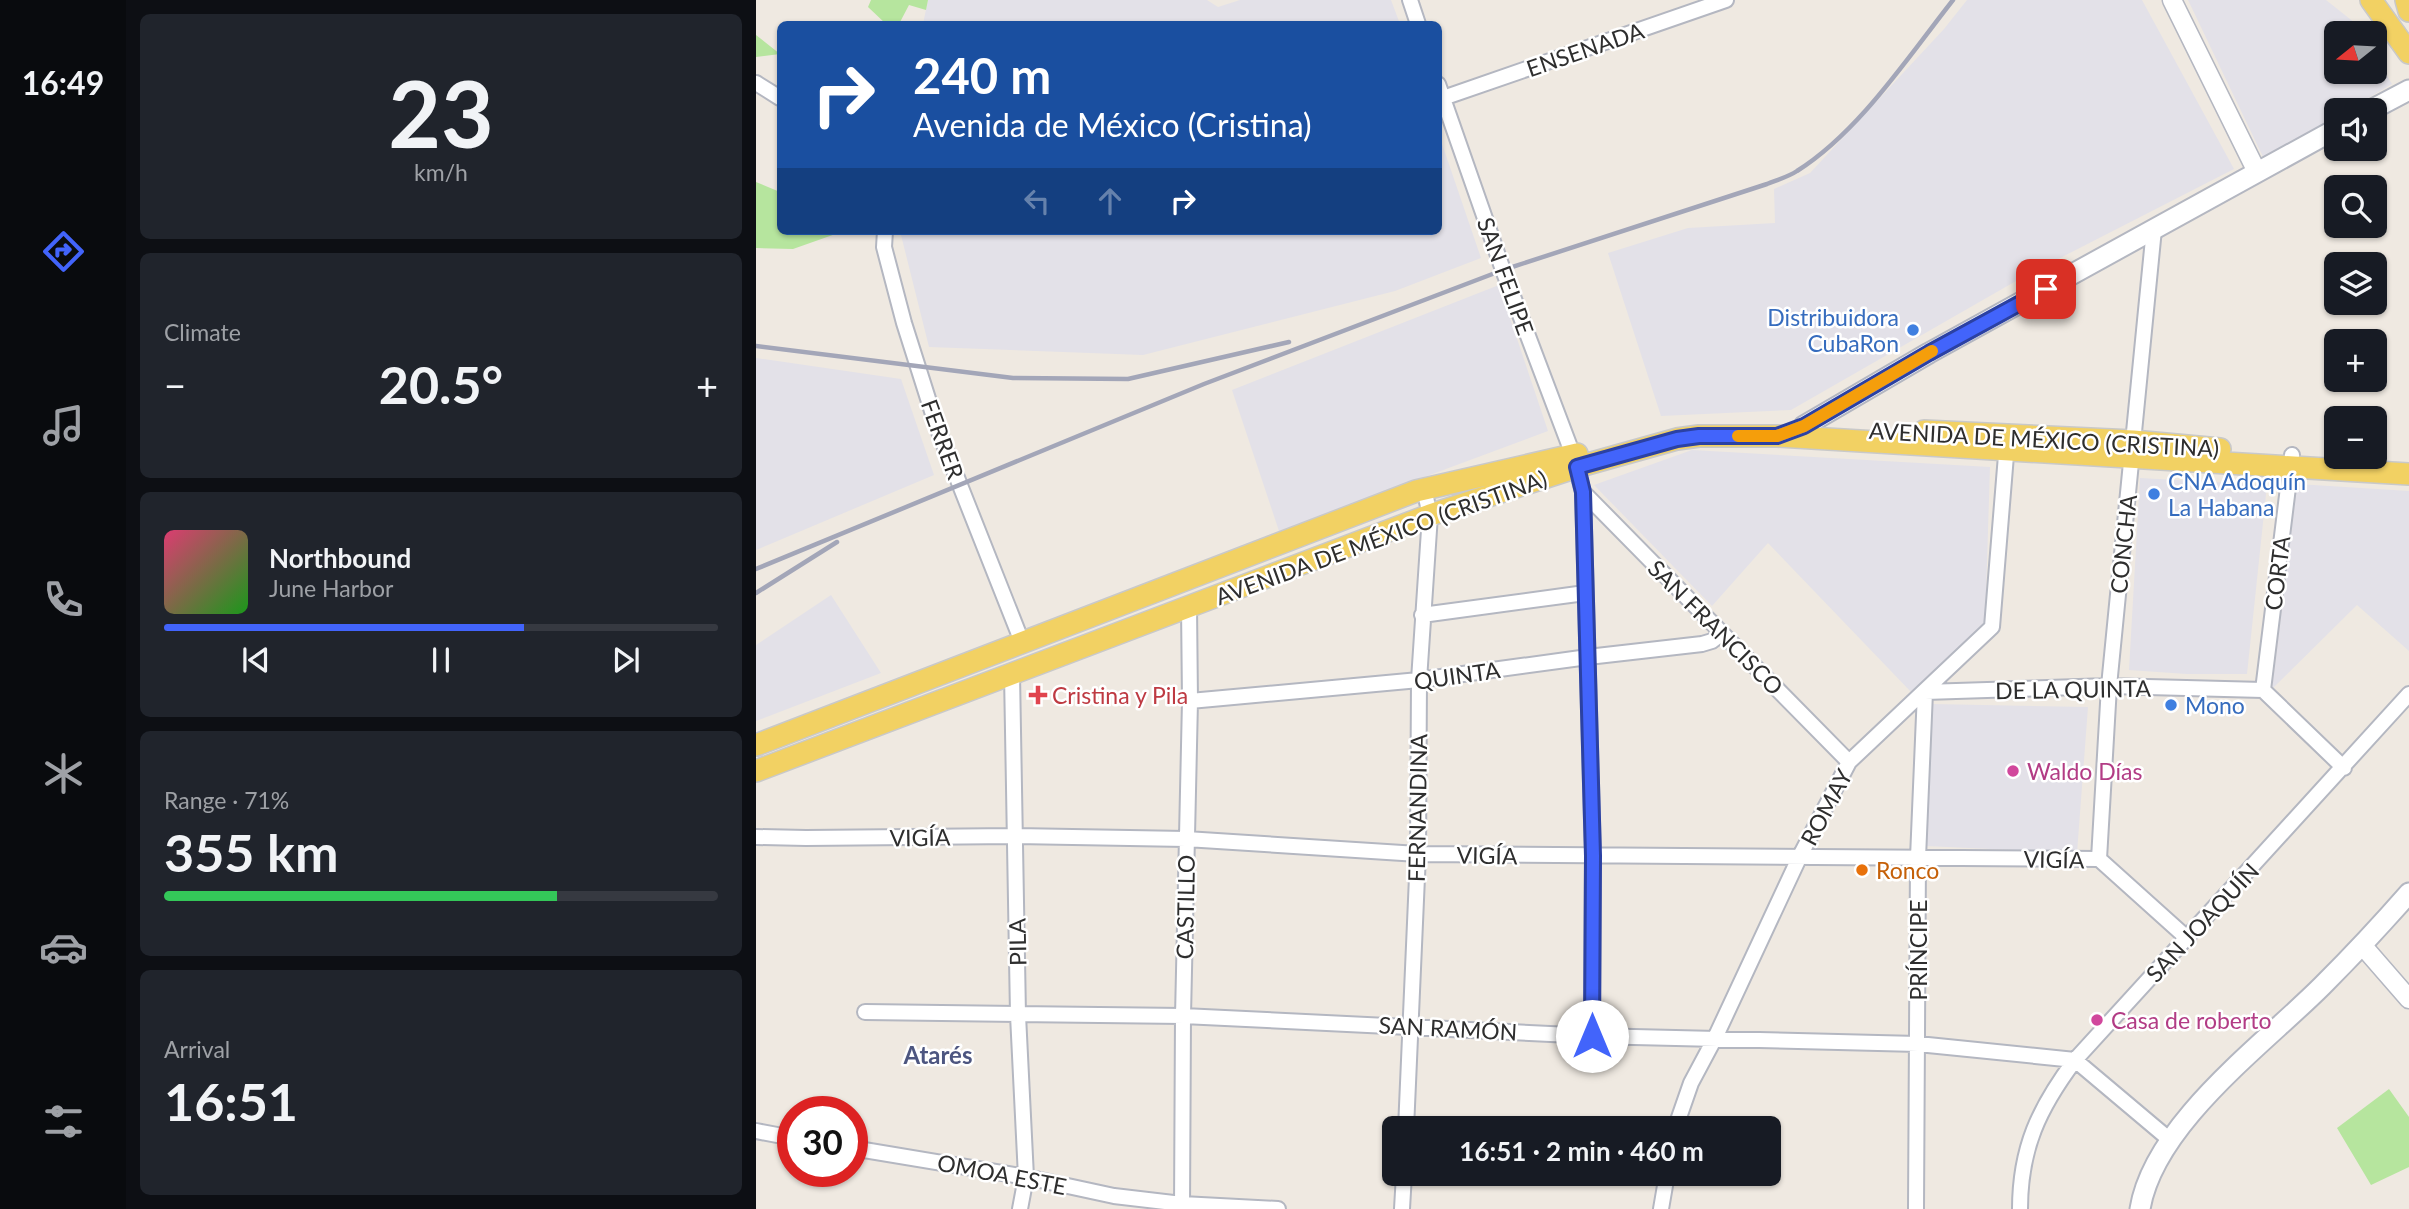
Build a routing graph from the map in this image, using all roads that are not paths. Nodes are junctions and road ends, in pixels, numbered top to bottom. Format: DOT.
graph roads {
  1 [pos="1410,0"];
  2 [pos="1726,0"];
  3 [pos="2172,0"];
  4 [pos="2372,0"];
  5 [pos="2406,0"];
  6 [pos="2409,11"];
  7 [pos="1417,21"];
  8 [pos="2409,33"];
  9 [pos="2409,53"];
  10 [pos="756,83"];
  11 [pos="2409,89"];
  12 [pos="1442,91"];
  13 [pos="1442,94"];
  14 [pos="777,96"];
  15 [pos="2387,101"];
  16 [pos="2324,136"];
  17 [pos="2258,172"];
  18 [pos="2154,229"];
  19 [pos="885,235"];
  20 [pos="1804,426"];
  21 [pos="1777,436"];
  22 [pos="2007,443"];
  23 [pos="2132,449"];
  24 [pos="2324,458"];
  25 [pos="2387,459"];
  26 [pos="2409,460"];
  27 [pos="1575,461"];
  28 [pos="2291,461"];
  29 [pos="2409,474"];
  30 [pos="1424,489"];
  31 [pos="1583,492"];
  32 [pos="1430,515"];
  33 [pos="1585,593"];
  34 [pos="1189,606"];
  35 [pos="1422,615"];
  36 [pos="1721,634"];
  37 [pos="1022,642"];
  38 [pos="1588,657"];
  39 [pos="1012,674"];
  40 [pos="1419,680"];
  41 [pos="2109,686"];
  42 [pos="2263,690"];
  43 [pos="1925,692"];
  44 [pos="2409,694"];
  45 [pos="1190,701"];
  46 [pos="756,746"];
  47 [pos="1849,762"];
  48 [pos="2344,768"];
  49 [pos="756,772"];
  50 [pos="1014,836"];
  51 [pos="756,837"];
  52 [pos="1186,839"];
  53 [pos="1418,854"];
  54 [pos="1593,856"];
  55 [pos="1800,856"];
  56 [pos="1918,858"];
  57 [pos="2099,859"];
  58 [pos="2409,893"];
  59 [pos="2188,939"];
  60 [pos="2362,945"];
  61 [pos="2409,999"];
  62 [pos="865,1013"];
  63 [pos="1018,1015"];
  64 [pos="1183,1016"];
  65 [pos="1410,1026"];
  66 [pos="1592,1036"];
  67 [pos="1715,1038"];
  68 [pos="1918,1044"];
  69 [pos="2075,1060"];
  70 [pos="1407,1116"];
  71 [pos="1680,1116"];
  72 [pos="756,1131"];
  73 [pos="777,1135"];
  74 [pos="2170,1140"];
  75 [pos="868,1151"];
  76 [pos="1026,1177"];
  77 [pos="1403,1186"];
  78 [pos="1665,1186"];
  79 [pos="1182,1207"];
  80 [pos="1020,1209"];
  81 [pos="1278,1209"];
  82 [pos="1402,1209"];
  83 [pos="1661,1209"];
  84 [pos="1916,1209"];
  85 [pos="2020,1209"];
  86 [pos="2140,1209"];
  1 -- 7 [label="street"];
  2 -- 12 [label="street, ENSENADA"];
  3 -- 17 [label="street"];
  4 -- 8 [label="main road"];
  4 -- 9 [label="main road"];
  5 -- 6 [label="main road"];
  10 -- 14 [label="street"];
  11 -- 15 [label="main road"];
  13 -- 27 [label="street, SAN FELIPE"];
  16 -- 17 [label="main road"];
  17 -- 18 [label="main road"];
  18 -- 20 [label="main road"];
  18 -- 23 [label="street, CONCHA"];
  19 -- 37 [label="street, FERRER"];
  20 -- 21 [label="main road"];
  20 -- 22 [label="main road, AVENIDA DE MÉXICO (CRISTINA)"];
  20 -- 27 [label="main road, AVENIDA DE MÉXICO (CRISTINA)"];
  21 -- 22 [label="main road, AVENIDA DE MÉXICO (CRISTINA)"];
  21 -- 27 [label="main road, AVENIDA DE MÉXICO (CRISTINA)"];
  22 -- 23 [label="main road, AVENIDA DE MÉXICO (CRISTINA)"];
  22 -- 43 [label="street, ROMAY"];
  23 -- 28 [label="main road, AVENIDA DE MÉXICO (CRISTINA)"];
  23 -- 41 [label="street, CONCHA"];
  24 -- 28 [label="main road, AVENIDA DE MÉXICO (CRISTINA)"];
  25 -- 26 [label="main road, AVENIDA DE MÉXICO (CRISTINA)"];
  27 -- 30 [label="main road, AVENIDA DE MÉXICO (CRISTINA)"];
  27 -- 31 [label="street, SAN FELIPE"];
  27 -- 32 [label="main road, AVENIDA DE MÉXICO (CRISTINA)"];
  28 -- 29 [label="main road, AVENIDA DE MÉXICO (CRISTINA)"];
  28 -- 42 [label="street, CORTA"];
  30 -- 32 [label="street, FERNANDINA"];
  30 -- 37 [label="main road, AVENIDA DE MÉXICO (CRISTINA)"];
  31 -- 33 [label="street, SAN FELIPE"];
  31 -- 36 [label="street, SAN FRANCISCO"];
  32 -- 34 [label="main road, AVENIDA DE MÉXICO (CRISTINA)"];
  32 -- 35 [label="street, FERNANDINA"];
  33 -- 35 [label="street"];
  33 -- 38 [label="street, SAN FELIPE"];
  34 -- 39 [label="main road, AVENIDA DE MÉXICO (CRISTINA)"];
  34 -- 45 [label="street, CASTILLO"];
  35 -- 40 [label="street, FERNANDINA"];
  36 -- 38 [label="street, QUINTA"];
  36 -- 47 [label="street, SAN FRANCISCO"];
  37 -- 46 [label="main road, AVENIDA DE MÉXICO (CRISTINA)"];
  38 -- 40 [label="street, QUINTA"];
  38 -- 54 [label="street, SAN FELIPE"];
  39 -- 49 [label="main road, AVENIDA DE MÉXICO (CRISTINA)"];
  39 -- 50 [label="street, PILA"];
  40 -- 45 [label="street, QUINTA"];
  40 -- 53 [label="street, FERNANDINA"];
  41 -- 42 [label="street, DE LA QUINTA"];
  41 -- 43 [label="street, DE LA QUINTA"];
  41 -- 57 [label="street, CONCHA"];
  42 -- 48 [label="street"];
  43 -- 47 [label="street, ROMAY"];
  43 -- 56 [label="street, PRÍNCIPE"];
  44 -- 48 [label="street, SAN JOAQUÍN"];
  45 -- 52 [label="street, CASTILLO"];
  47 -- 55 [label="street, ROMAY"];
  48 -- 59 [label="street, SAN JOAQUÍN"];
  50 -- 51 [label="street, VIGÍA"];
  50 -- 52 [label="street, VIGÍA"];
  50 -- 63 [label="street, PILA"];
  52 -- 53 [label="street, VIGÍA"];
  52 -- 64 [label="street, CASTILLO"];
  53 -- 54 [label="street, VIGÍA"];
  53 -- 65 [label="street, FERNANDINA"];
  54 -- 55 [label="street, VIGÍA"];
  54 -- 66 [label="street, SAN FELIPE"];
  55 -- 56 [label="street, VIGÍA"];
  55 -- 67 [label="street, ROMAY"];
  56 -- 57 [label="street, VIGÍA"];
  56 -- 68 [label="street, PRÍNCIPE"];
  57 -- 59 [label="street, VIGÍA"];
  58 -- 60 [label="main road"];
  59 -- 69 [label="street, SAN JOAQUÍN"];
  60 -- 61 [label="street"];
  60 -- 74 [label="main road"];
  62 -- 63 [label="street, SAN RAMÓN"];
  63 -- 64 [label="street, SAN RAMÓN"];
  63 -- 76 [label="street, PILA"];
  64 -- 65 [label="street, SAN RAMÓN"];
  64 -- 79 [label="street, CASTILLO"];
  65 -- 66 [label="street, SAN RAMÓN"];
  65 -- 70 [label="street, FERNANDINA"];
  66 -- 67 [label="street, SAN RAMÓN"];
  67 -- 68 [label="street, SAN RAMÓN"];
  67 -- 71 [label="street, ROMAY"];
  68 -- 69 [label="street, SAN RAMÓN"];
  68 -- 84 [label="street, PRÍNCIPE"];
  69 -- 74 [label="street"];
  69 -- 85 [label="street, SAN JOAQUÍN"];
  72 -- 73 [label="street"];
  74 -- 86 [label="main road"];
  75 -- 76 [label="street, OMOA ESTE"];
  76 -- 79 [label="street, OMOA ESTE"];
  76 -- 80 [label="street, PILA"];
  77 -- 82 [label="street"];
  78 -- 83 [label="street"];
  79 -- 81 [label="street, OMOA ESTE"];
}
